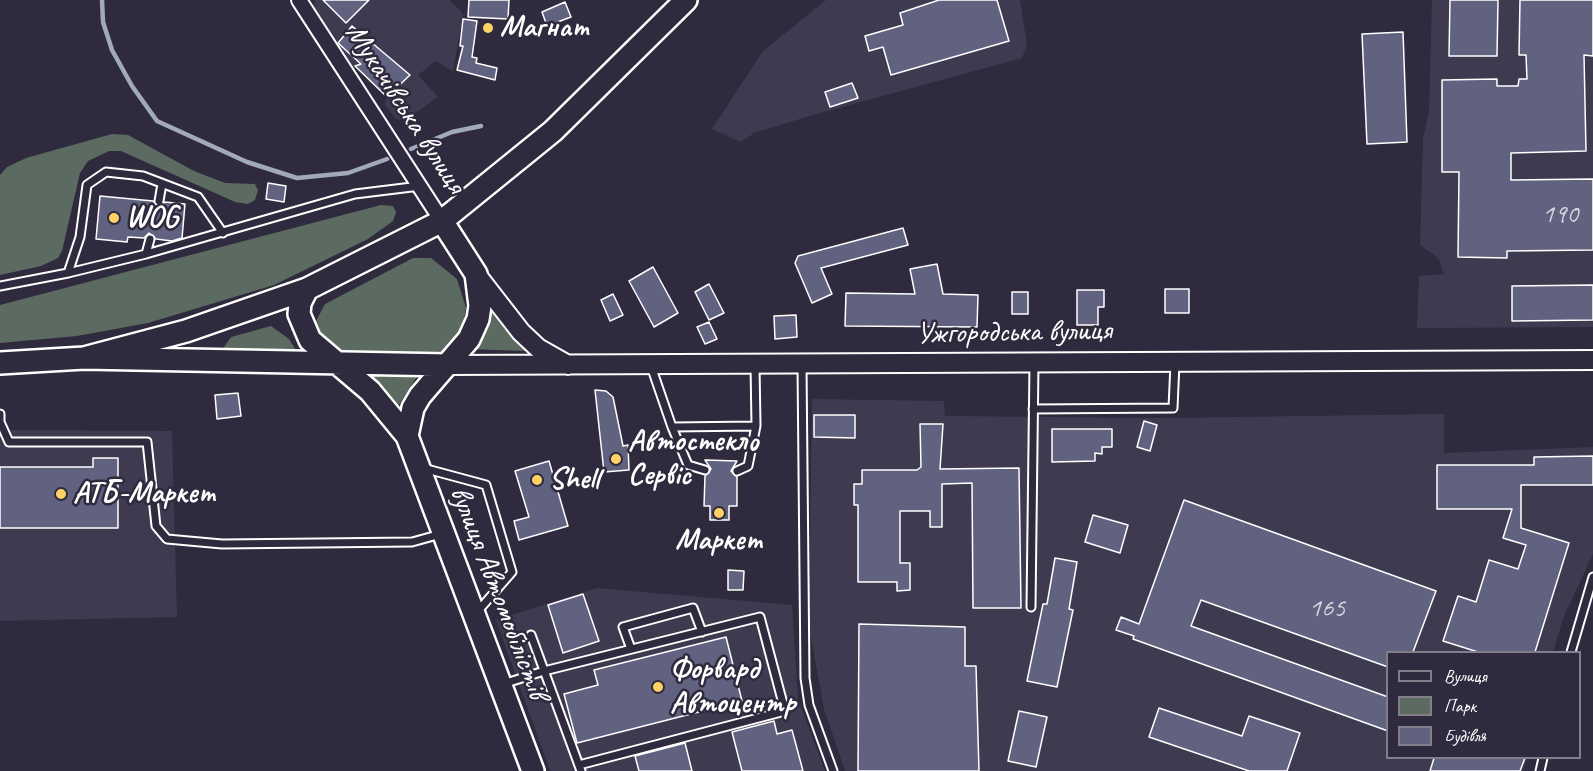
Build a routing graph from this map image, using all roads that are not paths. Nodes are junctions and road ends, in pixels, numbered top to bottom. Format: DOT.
graph roads {
  1 [pos="299,0"];
  2 [pos="686,0"];
  3 [pos="162,184"];
  4 [pos="420,186"];
  5 [pos="159,201"];
  6 [pos="442,221"];
  7 [pos="223,233"];
  8 [pos="150,239"];
  9 [pos="146,254"];
  10 [pos="68,273"];
  11 [pos="476,274"];
  12 [pos="0,286"];
  13 [pos="308,289"];
  14 [pos="84,358"];
  15 [pos="1593,360"];
  16 [pos="1034,361"];
  17 [pos="1175,361"];
  18 [pos="0,363"];
  19 [pos="339,364"];
  20 [pos="802,364"];
  21 [pos="448,365"];
  22 [pos="755,365"];
  23 [pos="570,366"];
  24 [pos="651,366"];
  25 [pos="1033,409"];
  26 [pos="0,414"];
  27 [pos="756,426"];
  28 [pos="672,427"];
  29 [pos="407,436"];
  30 [pos="418,467"];
  31 [pos="705,470"];
  32 [pos="737,471"];
  33 [pos="443,533"];
  34 [pos="1593,577"];
  35 [pos="1031,607"];
  36 [pos="474,616"];
  37 [pos="702,632"];
  38 [pos="531,635"];
  39 [pos="631,650"];
  40 [pos="1571,651"];
  41 [pos="544,671"];
  42 [pos="501,685"];
  43 [pos="580,768"];
  44 [pos="533,771"];
  45 [pos="833,771"];
  1 -- 4 [label="street, Мукачівська вулиця"];
  2 -- 6 [label="highway"];
  3 -- 5 [label="lane"];
  3 -- 7 [label="lane"];
  3 -- 10 [label="lane"];
  4 -- 6 [label="street, Мукачівська вулиця"];
  4 -- 7 [label="lane"];
  6 -- 11 [label="highway"];
  6 -- 13 [label="highway"];
  7 -- 9 [label="lane"];
  8 -- 9 [label="lane"];
  9 -- 10 [label="lane"];
  10 -- 12 [label="lane"];
  11 -- 21 [label="highway"];
  11 -- 23 [label="main road, Ужгородська вулиця"];
  13 -- 14 [label="highway"];
  13 -- 19 [label="highway, вулиця Автомобілістів"];
  14 -- 18 [label="highway"];
  14 -- 19 [label="highway"];
  15 -- 17 [label="main road, Ужгородська вулиця"];
  16 -- 17 [label="main road, Ужгородська вулиця"];
  16 -- 20 [label="main road, Ужгородська вулиця"];
  16 -- 25 [label="lane"];
  17 -- 25 [label="lane"];
  19 -- 21 [label="highway"];
  19 -- 29 [label="highway, вулиця Автомобілістів"];
  20 -- 22 [label="main road, Ужгородська вулиця"];
  20 -- 45 [label="lane"];
  21 -- 23 [label="main road"];
  21 -- 29 [label="highway"];
  22 -- 24 [label="main road, Ужгородська вулиця"];
  22 -- 27 [label="lane"];
  23 -- 24 [label="main road, Ужгородська вулиця"];
  24 -- 28 [label="lane"];
  25 -- 35 [label="lane"];
  26 -- 33 [label="lane"];
  27 -- 28 [label="lane"];
  27 -- 32 [label="lane"];
  28 -- 31 [label="lane"];
  29 -- 30 [label="highway, вулиця Автомобілістів"];
  30 -- 33 [label="highway, вулиця Автомобілістів"];
  30 -- 36 [label="lane"];
  33 -- 36 [label="highway, вулиця Автомобілістів"];
  34 -- 40 [label="lane"];
  36 -- 42 [label="highway, вулиця Автомобілістів"];
  37 -- 39 [label="lane"];
  37 -- 39 [label="lane"];
  37 -- 43 [label="lane"];
  38 -- 41 [label="lane"];
  39 -- 41 [label="lane"];
  41 -- 42 [label="lane"];
  41 -- 43 [label="lane"];
  42 -- 44 [label="highway, вулиця Автомобілістів"];
}
